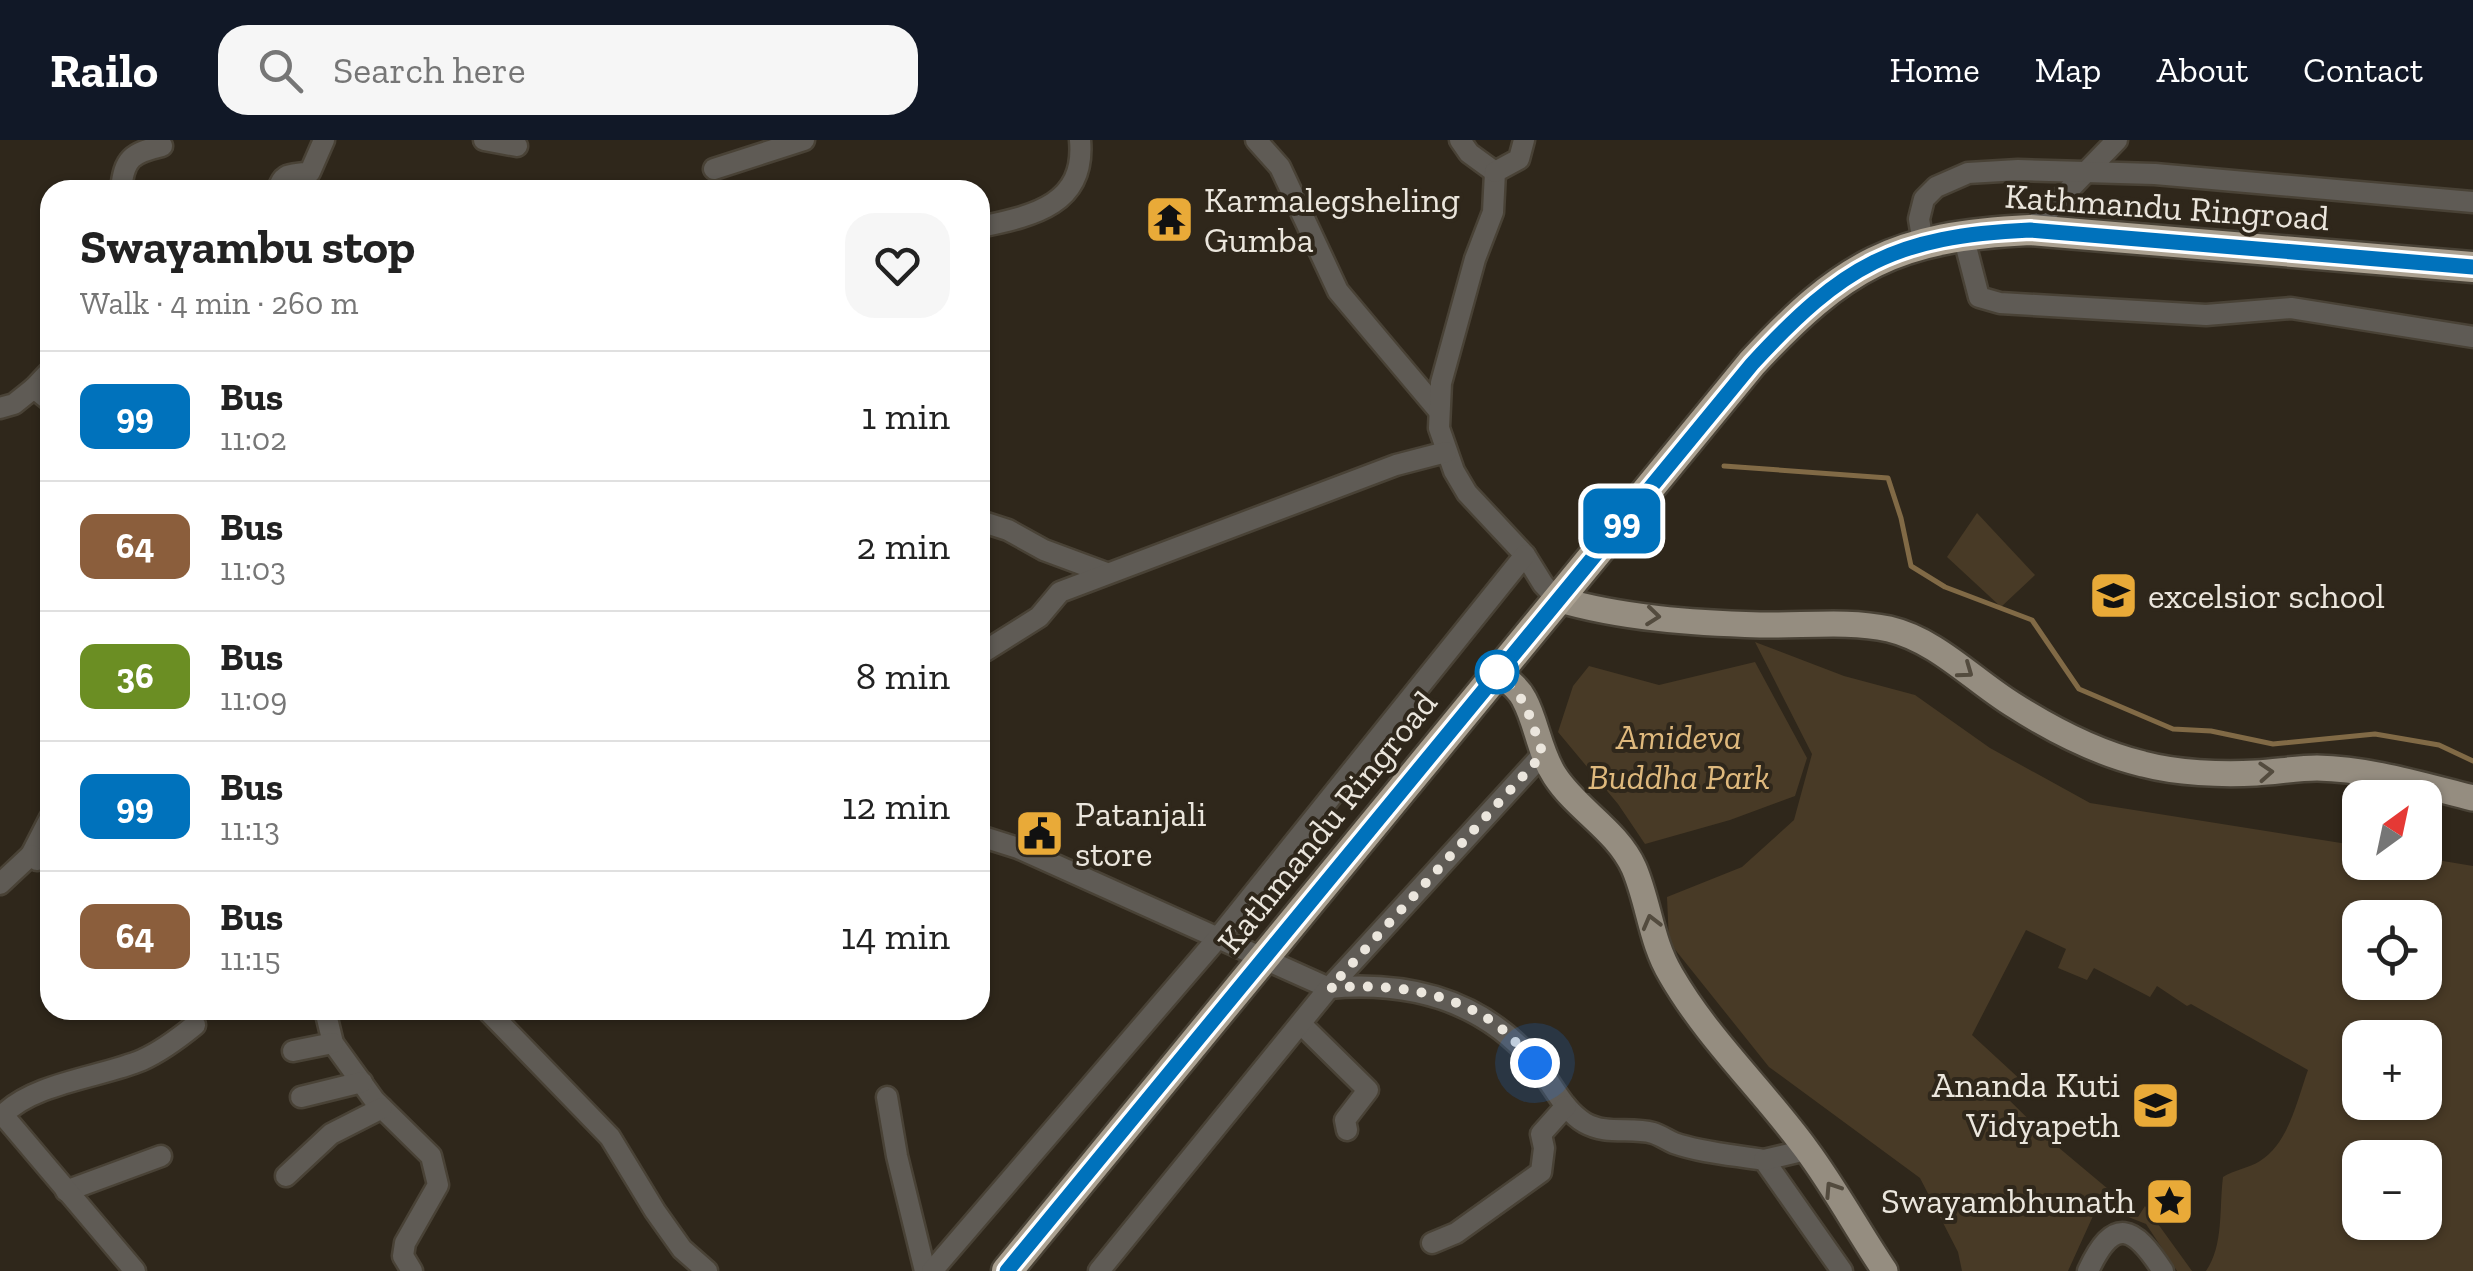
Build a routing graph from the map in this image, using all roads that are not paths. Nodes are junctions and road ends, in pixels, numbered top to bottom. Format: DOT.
graph roads {
  1 [pos="324,140"];
  2 [pos="484,140"];
  3 [pos="804,140"];
  4 [pos="1080,140"];
  5 [pos="1256,140"];
  6 [pos="1460,140"];
  7 [pos="1524,140"];
  8 [pos="2118,140"];
  9 [pos="162,146"];
  10 [pos="517,146"];
  11 [pos="714,169"];
  12 [pos="1495,172"];
  13 [pos="2086,172"];
  14 [pos="122,180"];
  15 [pos="284,180"];
  16 [pos="2473,202"];
  17 [pos="990,225"];
  18 [pos="2030,230"];
  19 [pos="1963,235"];
  20 [pos="1923,243"];
  21 [pos="2473,267"];
  22 [pos="2473,336"];
  23 [pos="0,387"];
  24 [pos="40,396"];
  25 [pos="7,406"];
  26 [pos="1439,411"];
  27 [pos="1446,452"];
  28 [pos="990,525"];
  29 [pos="1524,555"];
  30 [pos="1106,573"];
  31 [pos="1557,598"];
  32 [pos="990,648"];
  33 [pos="1497,672"];
  34 [pos="1543,754"];
  35 [pos="2473,798"];
  36 [pos="990,839"];
  37 [pos="40,842"];
  38 [pos="0,884"];
  39 [pos="1218,939"];
  40 [pos="1263,961"];
  41 [pos="1330,988"];
  42 [pos="328,1020"];
  43 [pos="497,1020"];
  44 [pos="1301,1024"];
  45 [pos="195,1025"];
  46 [pos="333,1042"];
  47 [pos="293,1051"];
  48 [pos="362,1082"];
  49 [pos="301,1097"];
  50 [pos="888,1097"];
  51 [pos="1566,1106"];
  52 [pos="382,1108"];
  53 [pos="1347,1130"];
  54 [pos="1806,1150"];
  55 [pos="160,1156"];
  56 [pos="1764,1160"];
  57 [pos="286,1176"];
  58 [pos="66,1191"];
  59 [pos="1432,1243"];
  60 [pos="134,1271"];
  61 [pos="412,1271"];
  62 [pos="707,1271"];
  63 [pos="928,1271"];
  64 [pos="1007,1271"];
  65 [pos="1098,1271"];
  66 [pos="1842,1271"];
  67 [pos="1885,1271"];
  68 [pos="2088,1271"];
  69 [pos="2163,1271"];
  1 -- 15 [label="street"];
  2 -- 10 [label="street"];
  3 -- 11 [label="street"];
  4 -- 17 [label="street"];
  5 -- 26 [label="street"];
  6 -- 12 [label="street"];
  7 -- 12 [label="street"];
  8 -- 13 [label="street"];
  9 -- 14 [label="street"];
  12 -- 26 [label="street"];
  13 -- 16 [label="street"];
  13 -- 18 [label="street"];
  13 -- 20 [label="street"];
  18 -- 19 [label="highway, Kathmandu Ringroad"];
  18 -- 21 [label="highway, Kathmandu Ringroad"];
  19 -- 20 [label="highway, Kathmandu Ringroad"];
  19 -- 22 [label="street"];
  20 -- 31 [label="highway, Kathmandu Ringroad"];
  23 -- 25 [label="street"];
  24 -- 25 [label="street"];
  26 -- 27 [label="street"];
  27 -- 29 [label="street"];
  27 -- 30 [label="street"];
  28 -- 30 [label="street"];
  29 -- 31 [label="street"];
  29 -- 39 [label="street"];
  30 -- 32 [label="street"];
  31 -- 33 [label="highway, Kathmandu Ringroad"];
  31 -- 35 [label="main road, one-way"];
  33 -- 34 [label="main road"];
  33 -- 40 [label="highway, Kathmandu Ringroad"];
  34 -- 41 [label="street"];
  54 -- 34 [label="main road, one-way"];
  36 -- 39 [label="street"];
  37 -- 38 [label="street"];
  39 -- 40 [label="street"];
  39 -- 63 [label="street"];
  40 -- 41 [label="street"];
  40 -- 64 [label="highway, Kathmandu Ringroad"];
  41 -- 44 [label="street"];
  41 -- 51 [label="street"];
  42 -- 46 [label="street"];
  43 -- 62 [label="street"];
  44 -- 53 [label="street"];
  44 -- 65 [label="street"];
  45 -- 58 [label="street"];
  46 -- 47 [label="street"];
  46 -- 48 [label="street"];
  48 -- 49 [label="street"];
  48 -- 52 [label="street"];
  50 -- 63 [label="street"];
  51 -- 56 [label="street"];
  51 -- 59 [label="street"];
  52 -- 57 [label="street"];
  52 -- 61 [label="street"];
  54 -- 56 [label="street"];
  67 -- 54 [label="main road, one-way"];
  55 -- 58 [label="street"];
  56 -- 66 [label="street"];
  58 -- 60 [label="street"];
  68 -- 69 [label="street"];
}
